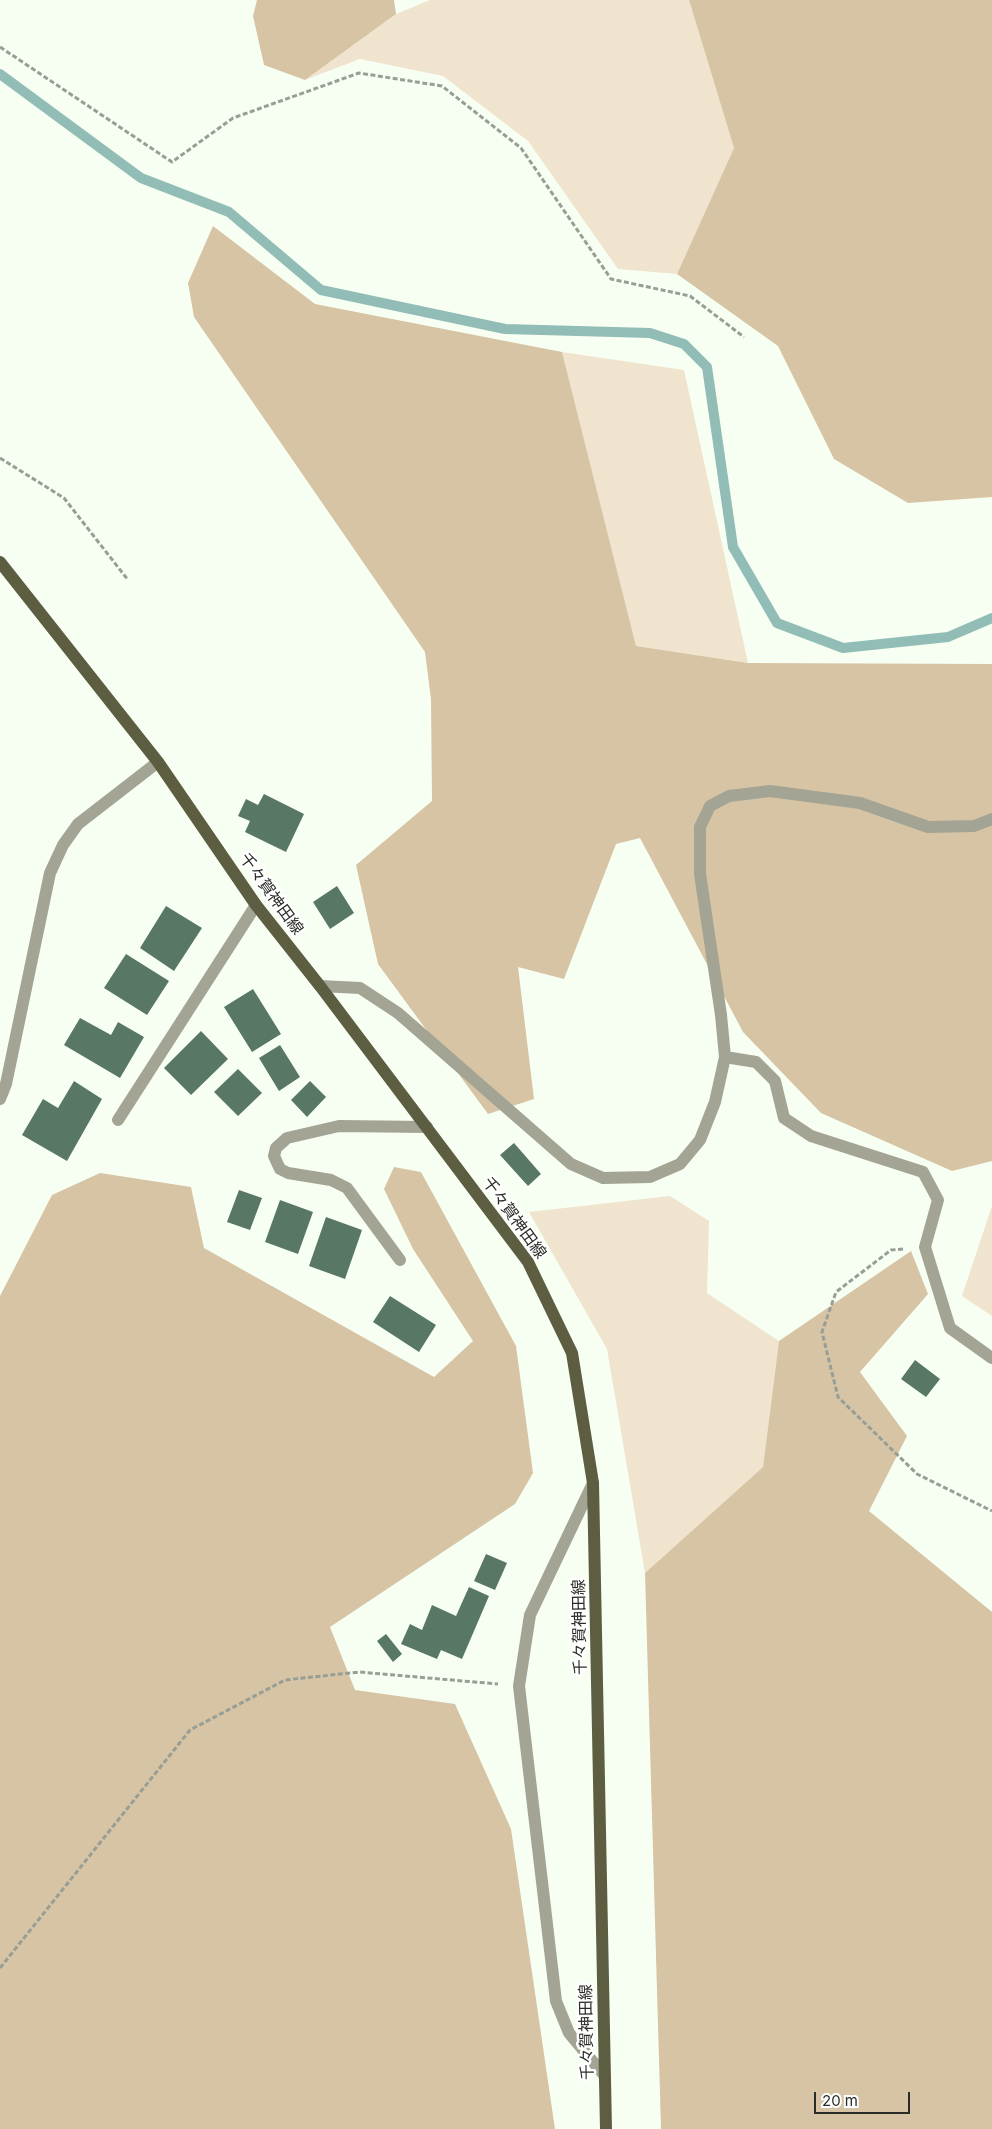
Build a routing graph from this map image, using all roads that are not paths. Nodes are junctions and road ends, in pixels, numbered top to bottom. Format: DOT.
graph roads {
  1 [pos="0,562"];
  2 [pos="158,762"];
  3 [pos="992,820"];
  4 [pos="256,905"];
  5 [pos="320,986"];
  6 [pos="724,1057"];
  7 [pos="0,1099"];
  8 [pos="118,1120"];
  9 [pos="427,1128"];
  10 [pos="400,1260"];
  11 [pos="992,1358"];
  12 [pos="593,1483"];
  13 [pos="604,2075"];
  14 [pos="606,2129"];
  1 -- 2 [label="main road, 千々賀神田線"];
  2 -- 4 [label="main road, 千々賀神田線"];
  2 -- 7 [label="street"];
  3 -- 6 [label="street"];
  4 -- 5 [label="main road, 千々賀神田線"];
  4 -- 8 [label="street"];
  5 -- 6 [label="street"];
  5 -- 9 [label="main road, 千々賀神田線"];
  6 -- 11 [label="street"];
  9 -- 10 [label="street"];
  9 -- 12 [label="main road, 千々賀神田線"];
  12 -- 13 [label="main road, 千々賀神田線"];
  12 -- 13 [label="street"];
  13 -- 14 [label="main road, 千々賀神田線"];
}
